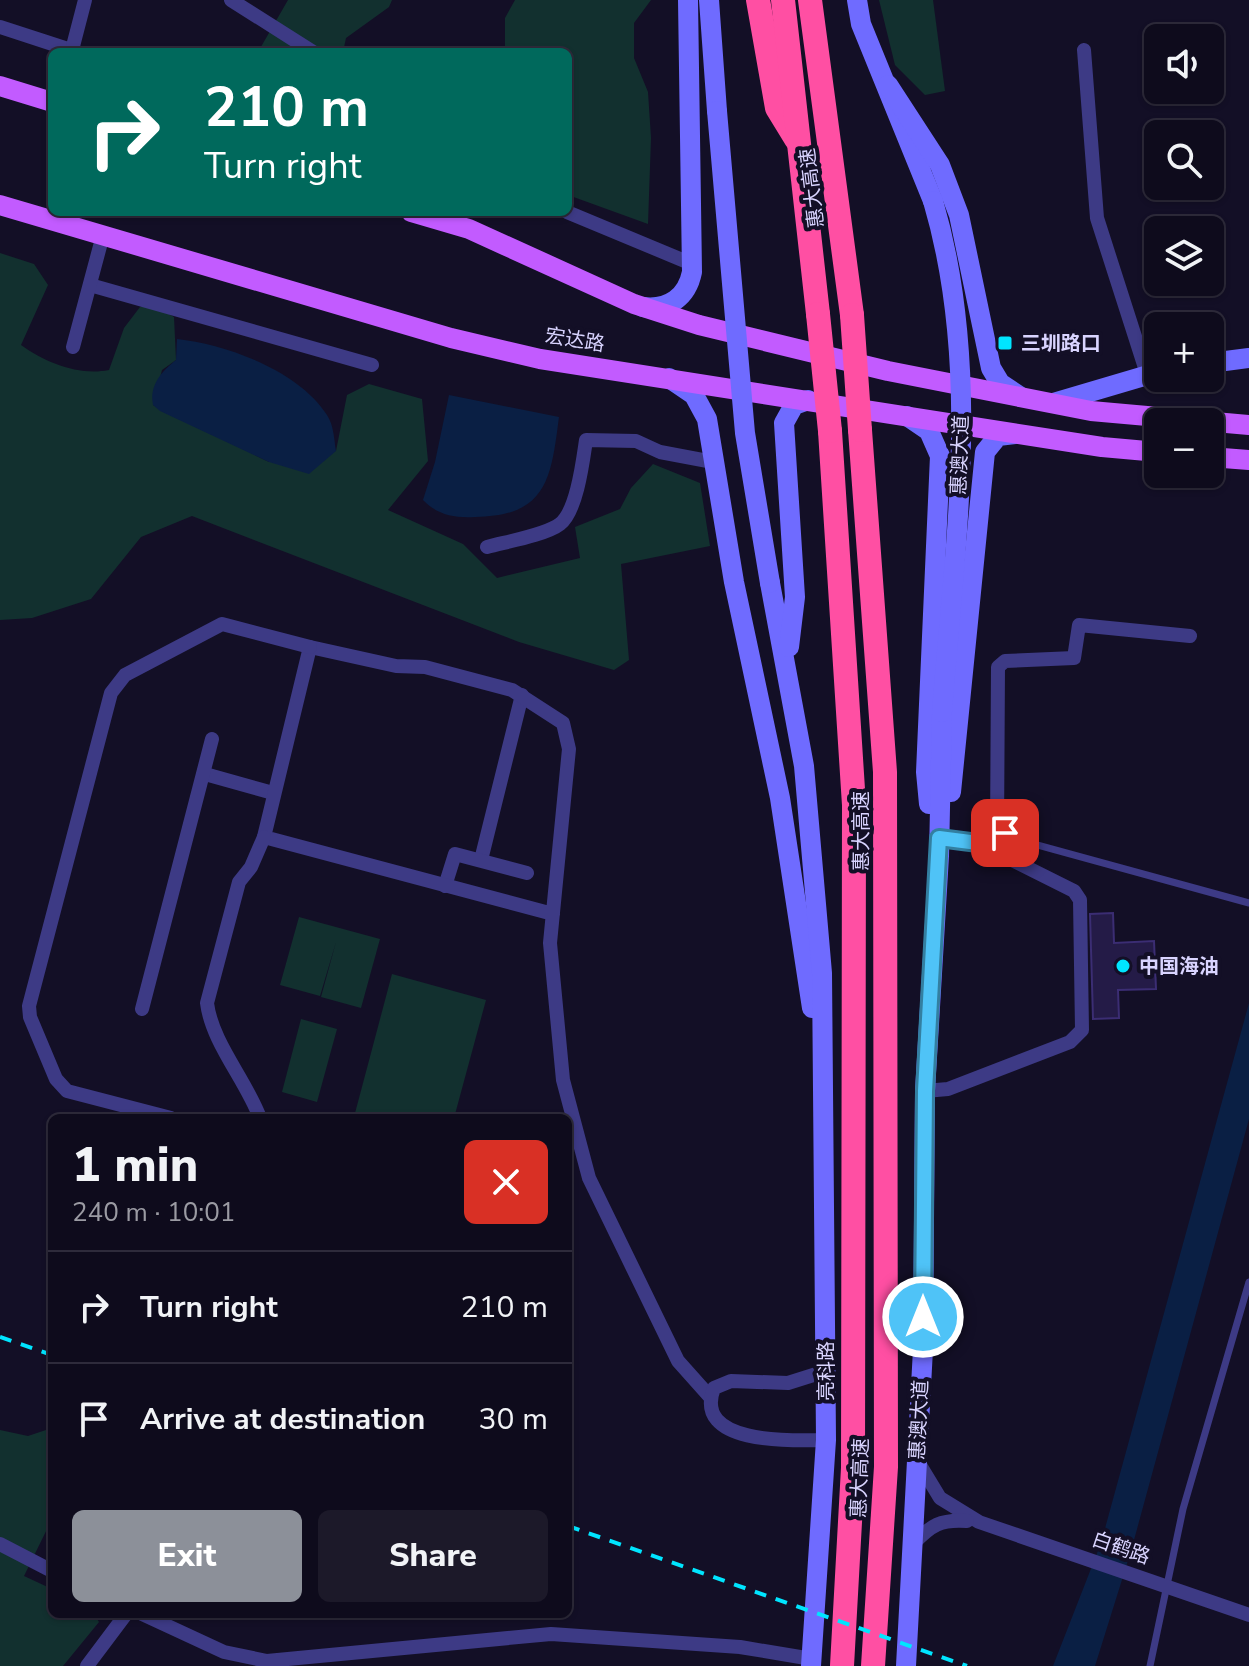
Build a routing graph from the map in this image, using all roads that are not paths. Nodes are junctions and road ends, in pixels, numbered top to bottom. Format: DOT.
graph roads {
  1 [pos="85,0"];
  2 [pos="231,0"];
  3 [pos="688,0"];
  4 [pos="709,0"];
  5 [pos="758,0"];
  6 [pos="783,0"];
  7 [pos="810,0"];
  8 [pos="828,0"];
  9 [pos="857,0"];
  10 [pos="0,27"];
  11 [pos="66,48"];
  12 [pos="76,48"];
  13 [pos="307,48"];
  14 [pos="1084,50"];
  15 [pos="888,85"];
  16 [pos="0,86"];
  17 [pos="48,101"];
  18 [pos="830,132"];
  19 [pos="800,145"];
  20 [pos="0,205"];
  21 [pos="572,214"];
  22 [pos="80,216"];
  23 [pos="425,216"];
  24 [pos="96,233"];
  25 [pos="692,264"];
  26 [pos="90,285"];
  27 [pos="634,304"];
  28 [pos="73,347"];
  29 [pos="1144,350"];
  30 [pos="1249,358"];
  31 [pos="1224,361"];
  32 [pos="372,365"];
  33 [pos="1144,375"];
  34 [pos="660,376"];
  35 [pos="1023,397"];
  36 [pos="808,400"];
  37 [pos="1053,403"];
  38 [pos="907,416"];
  39 [pos="1249,425"];
  40 [pos="1017,434"];
  41 [pos="1144,450"];
  42 [pos="1224,458"];
  43 [pos="1249,460"];
  44 [pos="713,462"];
  45 [pos="487,547"];
  46 [pos="1190,636"];
  47 [pos="310,647"];
  48 [pos="787,671"];
  49 [pos="522,695"];
  50 [pos="212,739"];
  51 [pos="205,774"];
  52 [pos="273,793"];
  53 [pos="997,834"];
  54 [pos="264,837"];
  55 [pos="939,838"];
  56 [pos="978,843"];
  57 [pos="481,860"];
  58 [pos="527,873"];
  59 [pos="445,886"];
  60 [pos="1248,902"];
  61 [pos="553,914"];
  62 [pos="142,1009"];
  63 [pos="822,1075"];
  64 [pos="925,1091"];
  65 [pos="156,1114"];
  66 [pos="259,1114"];
  67 [pos="568,1114"];
  68 [pos="575,1157"];
  69 [pos="1249,1282"];
  70 [pos="826,1371"];
  71 [pos="711,1398"];
  72 [pos="826,1440"];
  73 [pos="916,1459"];
  74 [pos="979,1522"];
  75 [pos="0,1544"];
  76 [pos="913,1544"];
  77 [pos="48,1569"];
  78 [pos="1158,1582"];
  79 [pos="1249,1615"];
  80 [pos="123,1618"];
  81 [pos="151,1618"];
  82 [pos="811,1662"];
  83 [pos="87,1666"];
  84 [pos="842,1666"];
  85 [pos="873,1666"];
  86 [pos="906,1666"];
  87 [pos="1150,1666"];
  1 -- 12 [label="street"];
  2 -- 13 [label="street"];
  3 -- 25 [label="street"];
  4 -- 48 [label="street, bridge"];
  5 -- 19 [label="highway"];
  6 -- 19 [label="highway, 惠大高速"];
  7 -- 18 [label="highway, 惠大高速"];
  8 -- 18 [label="highway"];
  9 -- 15 [label="street"];
  10 -- 11 [label="street"];
  14 -- 29 [label="street"];
  15 -- 35 [label="street"];
  15 -- 55 [label="street, 惠澳大道, bridge"];
  16 -- 17 [label="main road"];
  18 -- 85 [label="highway, 惠大高速, bridge"];
  19 -- 84 [label="highway, 惠大高速, bridge"];
  20 -- 24 [label="main road, 宏达路"];
  21 -- 25 [label="street"];
  22 -- 24 [label="main road"];
  23 -- 27 [label="main road"];
  24 -- 26 [label="street"];
  24 -- 34 [label="main road, 宏达路"];
  25 -- 27 [label="street"];
  26 -- 28 [label="street"];
  26 -- 32 [label="street"];
  27 -- 35 [label="main road"];
  30 -- 31 [label="street"];
  33 -- 37 [label="street"];
  34 -- 36 [label="main road, 宏达路"];
  34 -- 44 [label="street"];
  35 -- 37 [label="main road"];
  36 -- 38 [label="main road, 宏达路"];
  36 -- 48 [label="street"];
  37 -- 39 [label="main road"];
  38 -- 40 [label="main road, 宏达路"];
  38 -- 55 [label="street"];
  40 -- 41 [label="main road, 宏达路"];
  40 -- 55 [label="street"];
  42 -- 43 [label="main road"];
  44 -- 45 [label="street"];
  44 -- 63 [label="street"];
  46 -- 53 [label="street"];
  47 -- 49 [label="street"];
  47 -- 52 [label="street"];
  47 -- 65 [label="street"];
  48 -- 63 [label="street"];
  49 -- 57 [label="street"];
  49 -- 61 [label="street"];
  50 -- 51 [label="street"];
  51 -- 52 [label="street"];
  51 -- 62 [label="street"];
  52 -- 54 [label="street"];
  53 -- 56 [label="street"];
  53 -- 60 [label="lane"];
  54 -- 59 [label="street"];
  54 -- 66 [label="street"];
  55 -- 56 [label="street"];
  55 -- 64 [label="street, 惠澳大道"];
  56 -- 64 [label="street"];
  57 -- 58 [label="street"];
  57 -- 59 [label="street"];
  59 -- 61 [label="street"];
  61 -- 67 [label="street"];
  63 -- 70 [label="street, 亮科路"];
  64 -- 73 [label="street, 惠澳大道"];
  68 -- 71 [label="street"];
  69 -- 78 [label="lane"];
  70 -- 71 [label="street"];
  70 -- 72 [label="street, 亮科路"];
  71 -- 72 [label="street"];
  72 -- 82 [label="street, 亮科路"];
  73 -- 74 [label="street"];
  73 -- 76 [label="street, 惠澳大道"];
  74 -- 76 [label="street"];
  74 -- 78 [label="street, 白鹤路"];
  75 -- 77 [label="street"];
  76 -- 86 [label="street, 惠澳大道"];
  78 -- 79 [label="street, 白鹤路"];
  78 -- 87 [label="lane"];
  80 -- 83 [label="street"];
  81 -- 82 [label="street"];
}
